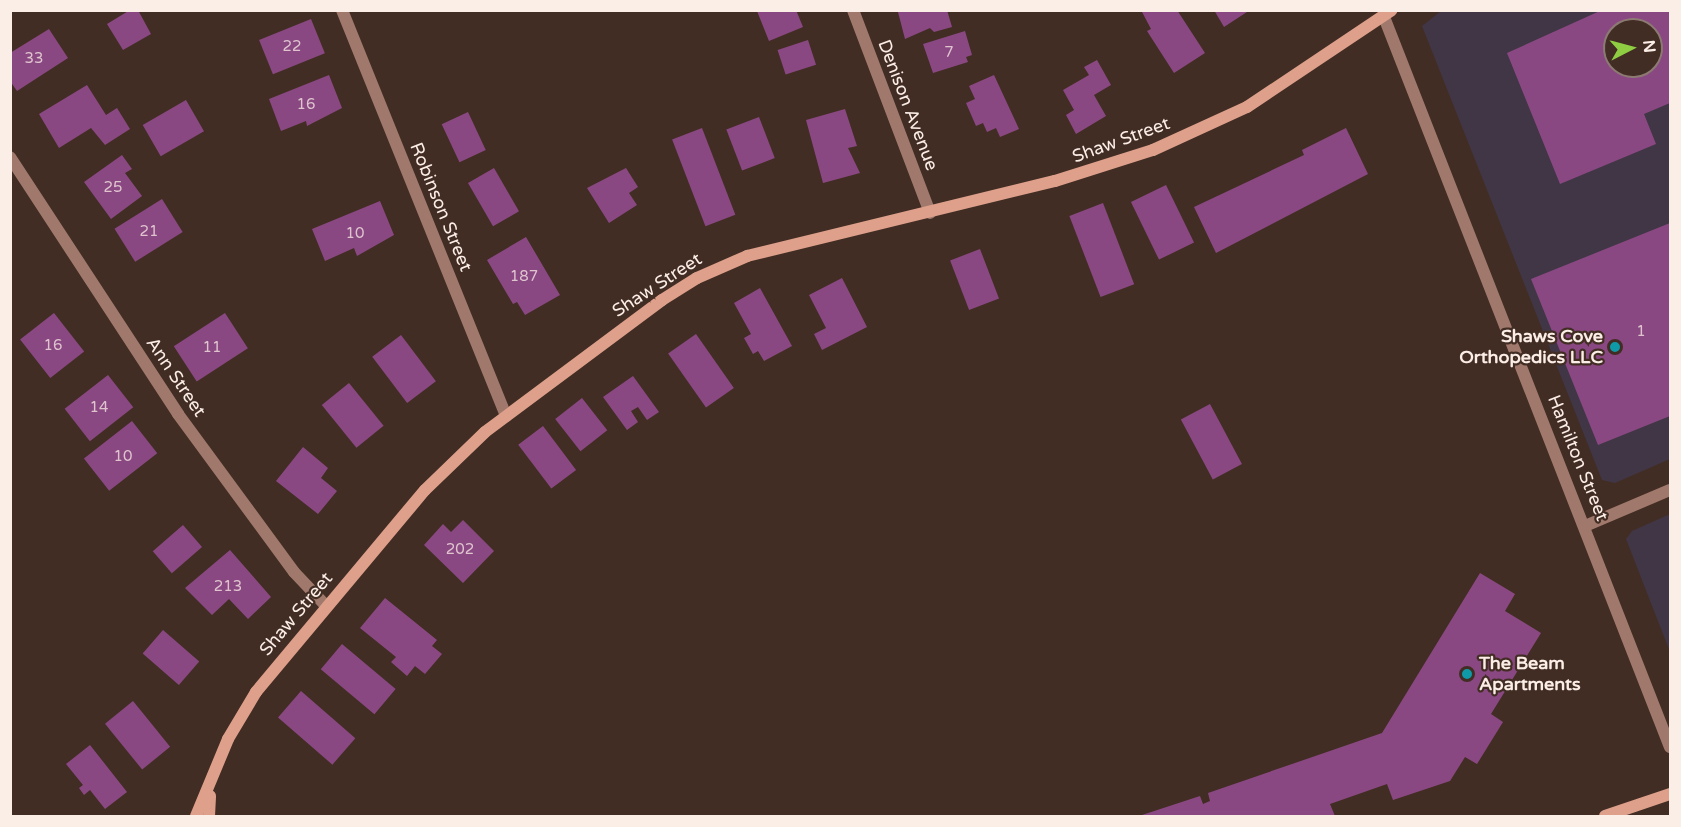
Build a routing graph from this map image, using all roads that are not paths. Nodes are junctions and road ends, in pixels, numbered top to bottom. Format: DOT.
graph roads {
  1 [pos="342,10"];
  2 [pos="853,10"];
  3 [pos="1388,14"];
  4 [pos="10,157"];
  5 [pos="930,213"];
  6 [pos="506,416"];
  7 [pos="1671,490"];
  8 [pos="1586,526"];
  9 [pos="326,606"];
  10 [pos="1671,747"];
  11 [pos="210,791"];
  12 [pos="1671,794"];
  13 [pos="196,816"];
  14 [pos="210,816"];
  15 [pos="1605,816"];
  1 -- 6 [label="street, Robinson Street"];
  2 -- 5 [label="street, Denison Avenue"];
  3 -- 5 [label="street, Shaw Street"];
  3 -- 8 [label="street, Hamilton Street"];
  4 -- 9 [label="street, Ann Street"];
  5 -- 6 [label="street, Shaw Street"];
  6 -- 9 [label="street, Shaw Street"];
  7 -- 8 [label="street"];
  8 -- 10 [label="street, Hamilton Street"];
  9 -- 11 [label="street, Shaw Street"];
  11 -- 13 [label="street, Shaw Street"];
  11 -- 14 [label="street, Shaw Street"];
  12 -- 15 [label="street"];
}
